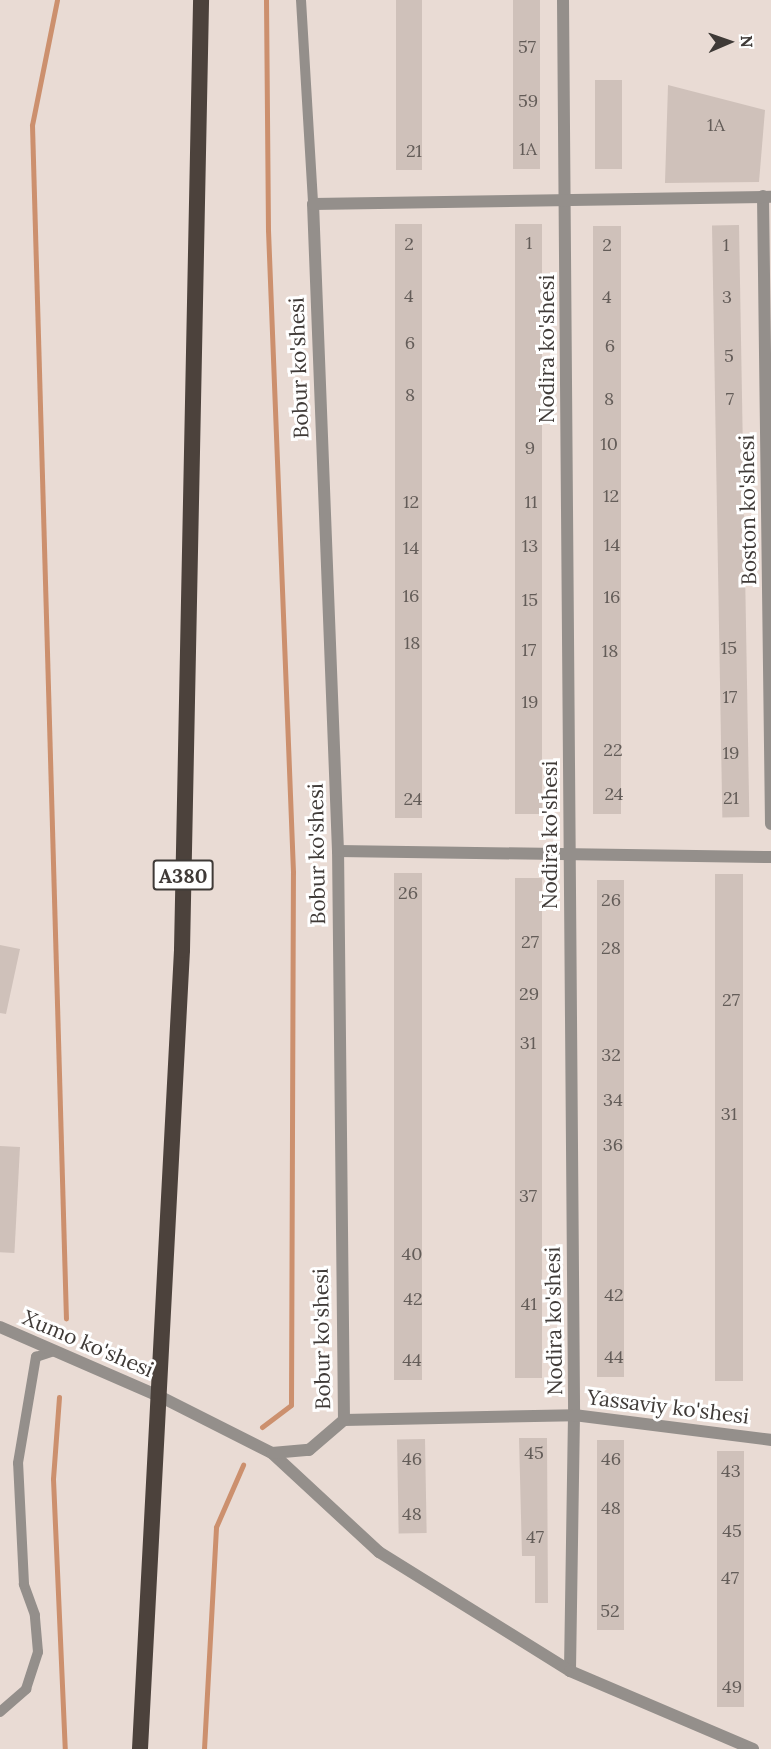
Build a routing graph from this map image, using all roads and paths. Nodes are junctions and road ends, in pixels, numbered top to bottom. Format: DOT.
graph roads {
  1 [pos="201,0"];
  2 [pos="301,0"];
  3 [pos="563,0"];
  4 [pos="767,196"];
  5 [pos="565,198"];
  6 [pos="313,204"];
  7 [pos="771,824"];
  8 [pos="338,851"];
  9 [pos="569,854"];
  10 [pos="771,857"];
  11 [pos="0,1328"];
  12 [pos="55,1351"];
  13 [pos="161,1397"];
  14 [pos="574,1415"];
  15 [pos="344,1420"];
  16 [pos="771,1440"];
  17 [pos="272,1453"];
  18 [pos="570,1671"];
  19 [pos="0,1712"];
  20 [pos="140,1749"];
  21 [pos="753,1749"];
  1 -- 13 [label="highway, A380"];
  2 -- 6 [label="lane"];
  3 -- 5 [label="street, Nodira ko'shesi"];
  4 -- 5 [label="street"];
  4 -- 7 [label="street, Boston ko'shesi"];
  5 -- 6 [label="street"];
  5 -- 9 [label="street, Nodira ko'shesi"];
  6 -- 8 [label="street, Bobur ko'shesi"];
  8 -- 9 [label="street"];
  8 -- 15 [label="street, Bobur ko'shesi"];
  9 -- 10 [label="street"];
  9 -- 14 [label="street, Nodira ko'shesi"];
  11 -- 12 [label="street, Xumo ko'shesi"];
  12 -- 13 [label="street, Xumo ko'shesi"];
  12 -- 19 [label="lane"];
  13 -- 17 [label="street, Xumo ko'shesi"];
  13 -- 20 [label="highway, A380"];
  14 -- 15 [label="street, Yassaviy ko'shesi"];
  14 -- 16 [label="street, Yassaviy ko'shesi"];
  14 -- 18 [label="street, Nodira ko'shesi"];
  15 -- 17 [label="street, Bobur ko'shesi"];
  17 -- 18 [label="street, Xumo ko'shesi"];
  18 -- 21 [label="street, Xumo ko'shesi"];
}
